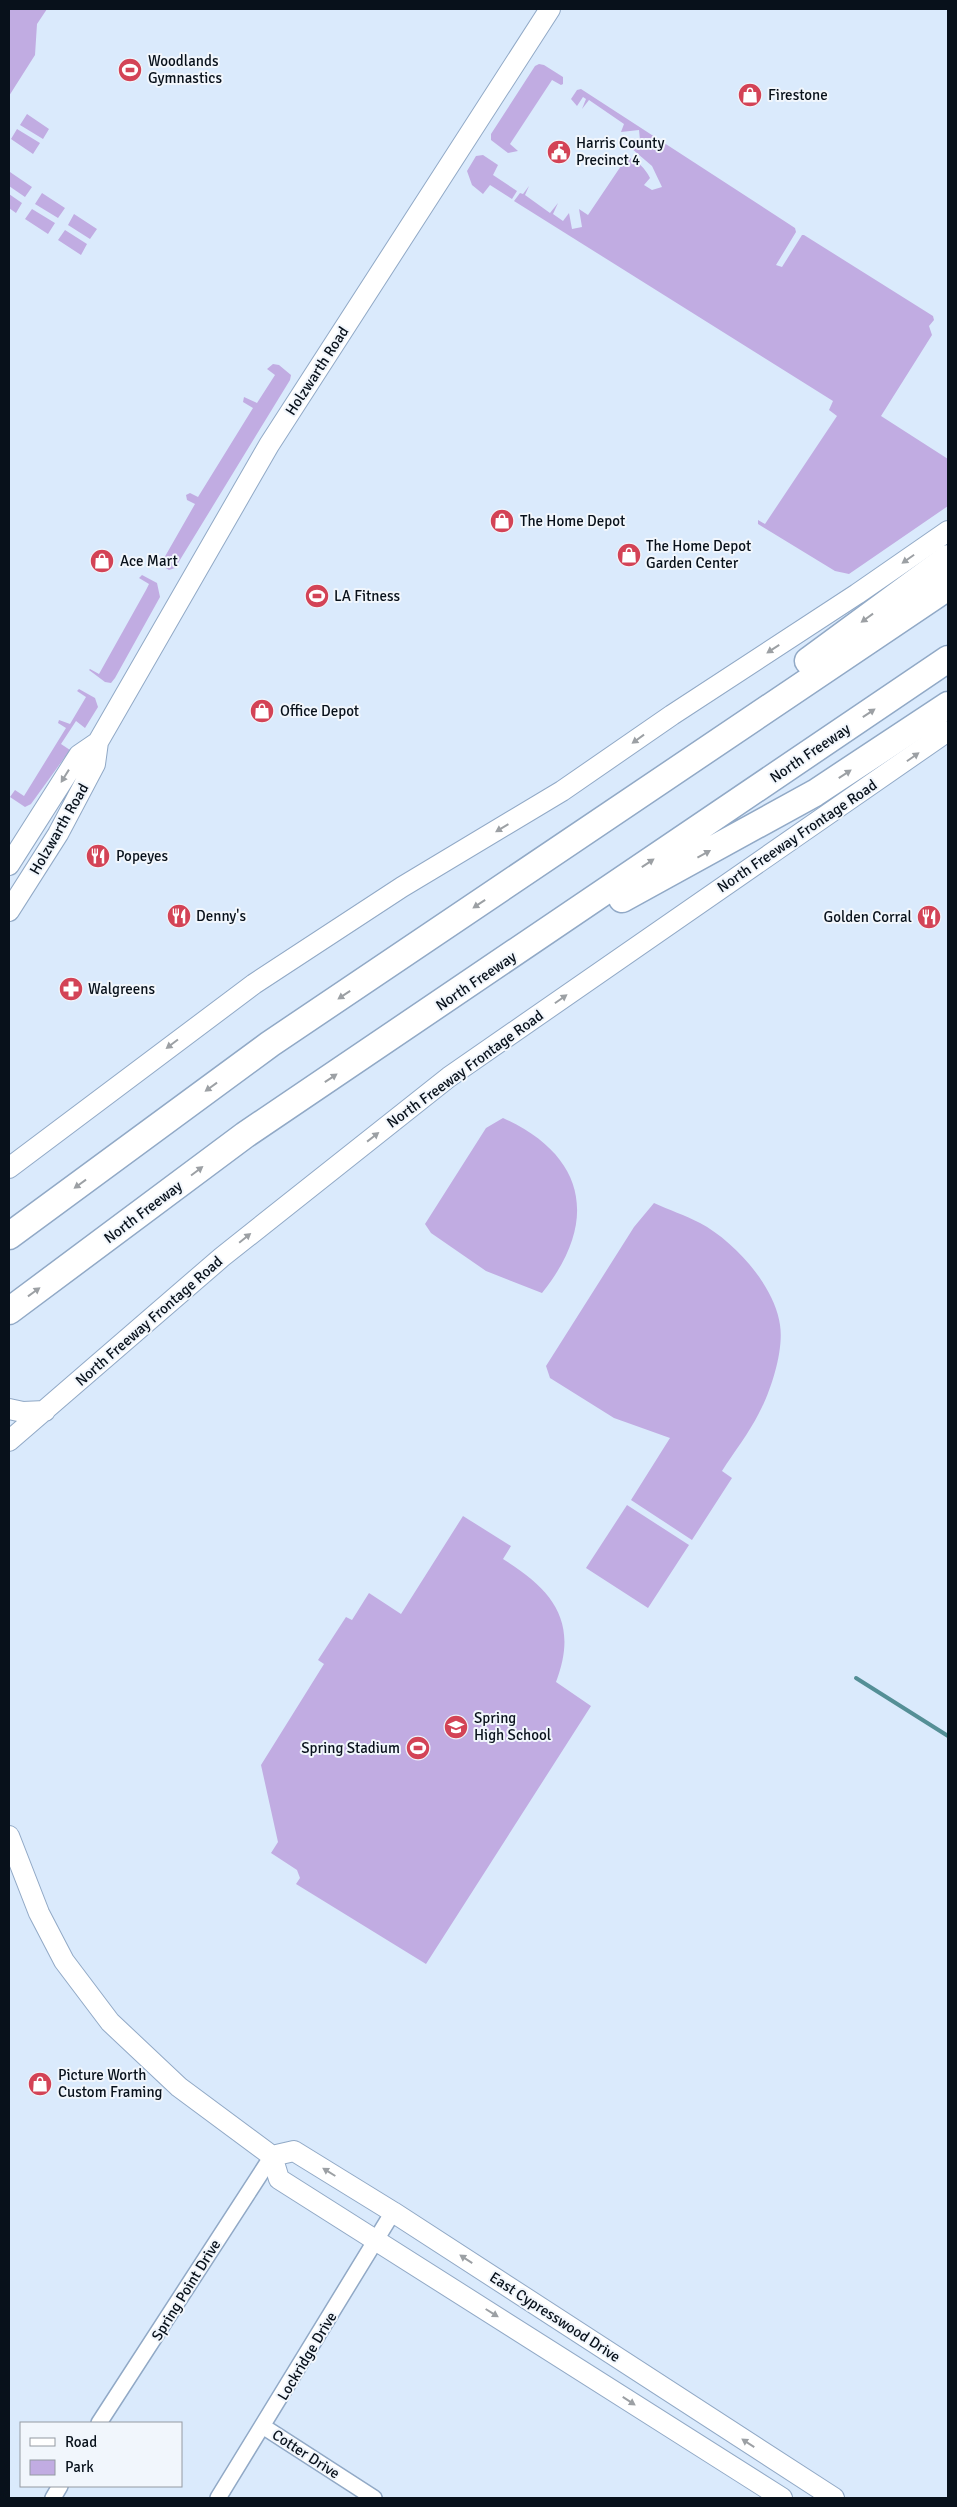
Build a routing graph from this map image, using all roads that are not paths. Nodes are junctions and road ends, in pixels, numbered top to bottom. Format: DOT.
graph roads {
  1 [pos="550,9"];
  2 [pos="948,531"];
  3 [pos="948,558"];
  4 [pos="948,587"];
  5 [pos="948,659"];
  6 [pos="948,705"];
  7 [pos="948,731"];
  8 [pos="98,742"];
  9 [pos="546,858"];
  10 [pos="9,865"];
  11 [pos="9,911"];
  12 [pos="463,990"];
  13 [pos="9,1168"];
  14 [pos="18,1229"];
  15 [pos="9,1311"];
  16 [pos="9,1409"];
  17 [pos="44,1411"];
  18 [pos="9,1441"];
  19 [pos="9,1836"];
  20 [pos="272,2156"];
  21 [pos="394,2212"];
  22 [pos="377,2240"];
  23 [pos="588,2339"];
  24 [pos="571,2364"];
  25 [pos="100,2422"];
  26 [pos="264,2427"];
  27 [pos="782,2465"];
  28 [pos="59,2487"];
  29 [pos="776,2495"];
  30 [pos="53,2498"];
  31 [pos="218,2498"];
  32 [pos="374,2498"];
  33 [pos="834,2498"];
  1 -- 8 [label="main road, Holzwarth Road"];
  2 -- 13 [label="main road, one-way"];
  3 -- 9 [label="highway, one-way"];
  4 -- 9 [label="highway"];
  12 -- 5 [label="highway, North Freeway, one-way"];
  12 -- 6 [label="highway, one-way"];
  17 -- 7 [label="main road, North Freeway Frontage Road, one-way"];
  8 -- 10 [label="main road, Holzwarth Road, one-way"];
  8 -- 11 [label="main road, Holzwarth Road"];
  9 -- 14 [label="highway, one-way"];
  15 -- 12 [label="highway, North Freeway, one-way"];
  16 -- 17 [label="main road"];
  17 -- 18 [label="main road, North Freeway Frontage Road"];
  19 -- 20 [label="main road"];
  21 -- 20 [label="main road, East Cypresswood Drive, one-way"];
  20 -- 22 [label="main road, East Cypresswood Drive"];
  20 -- 25 [label="street, Spring Point Drive"];
  21 -- 22 [label="street, Lockridge Drive"];
  23 -- 21 [label="main road, East Cypresswood Drive, one-way"];
  22 -- 24 [label="main road, East Cypresswood Drive, one-way"];
  22 -- 26 [label="street, Lockridge Drive"];
  23 -- 24 [label="main road"];
  27 -- 23 [label="main road, East Cypresswood Drive, one-way"];
  24 -- 29 [label="main road, East Cypresswood Drive, one-way"];
  26 -- 31 [label="street, Lockridge Drive"];
  26 -- 32 [label="street, Cotter Drive"];
  27 -- 29 [label="main road"];
  27 -- 33 [label="main road, East Cypresswood Drive"];
  28 -- 30 [label="street"];
}
